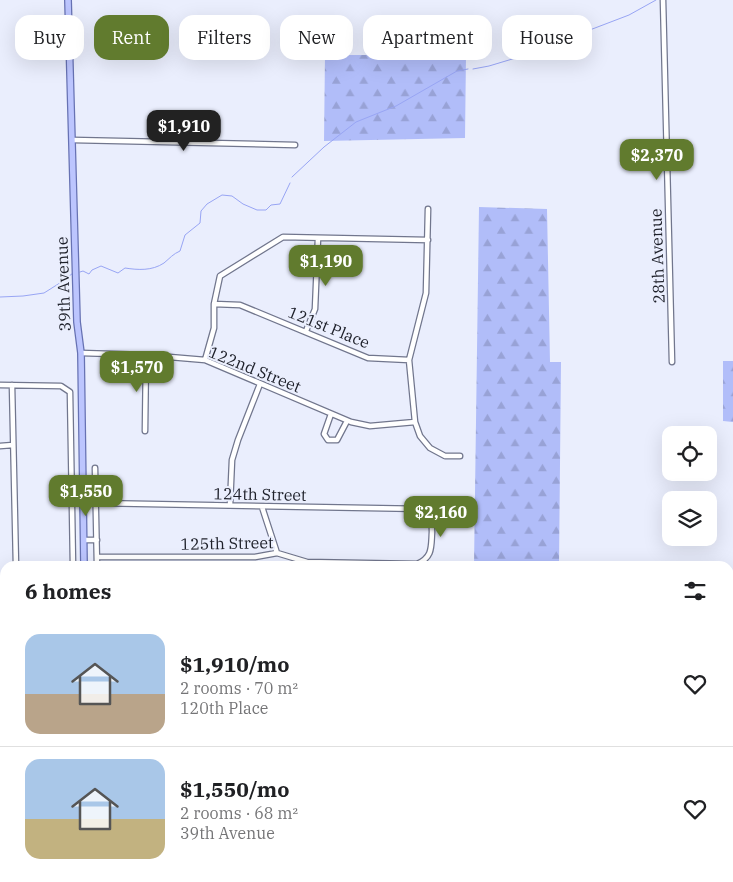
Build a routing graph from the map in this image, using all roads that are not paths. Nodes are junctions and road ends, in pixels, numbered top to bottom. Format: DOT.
graph roads {
  1 [pos="68,0"];
  2 [pos="663,0"];
  3 [pos="73,140"];
  4 [pos="295,145"];
  5 [pos="428,209"];
  6 [pos="318,238"];
  7 [pos="428,240"];
  8 [pos="214,304"];
  9 [pos="306,331"];
  10 [pos="80,353"];
  11 [pos="146,355"];
  12 [pos="205,360"];
  13 [pos="409,360"];
  14 [pos="672,362"];
  15 [pos="260,384"];
  16 [pos="0,385"];
  17 [pos="12,385"];
  18 [pos="331,414"];
  19 [pos="347,421"];
  20 [pos="415,422"];
  21 [pos="145,431"];
  22 [pos="13,445"];
  23 [pos="0,446"];
  24 [pos="460,456"];
  25 [pos="82,462"];
  26 [pos="71,463"];
  27 [pos="95,468"];
  28 [pos="95,503"];
  29 [pos="230,505"];
  30 [pos="262,506"];
  31 [pos="84,540"];
  32 [pos="97,540"];
  33 [pos="277,553"];
  34 [pos="97,558"];
  35 [pos="16,561"];
  36 [pos="73,561"];
  37 [pos="84,561"];
  38 [pos="299,561"];
  39 [pos="424,561"];
  1 -- 3 [label="main road, 39th Avenue"];
  2 -- 14 [label="street, 28th Avenue"];
  3 -- 4 [label="street"];
  3 -- 10 [label="main road, 39th Avenue"];
  5 -- 7 [label="street"];
  6 -- 7 [label="street"];
  6 -- 8 [label="street"];
  6 -- 9 [label="street"];
  7 -- 13 [label="street"];
  8 -- 9 [label="street, 121st Place"];
  8 -- 12 [label="street"];
  9 -- 13 [label="street, 121st Place"];
  10 -- 11 [label="street, 122nd Street"];
  10 -- 25 [label="main road, 39th Avenue"];
  11 -- 12 [label="street, 122nd Street"];
  11 -- 21 [label="street"];
  12 -- 15 [label="street, 122nd Street"];
  13 -- 20 [label="street"];
  15 -- 18 [label="street, 122nd Street"];
  15 -- 29 [label="street"];
  16 -- 17 [label="street"];
  17 -- 22 [label="street"];
  17 -- 26 [label="street"];
  18 -- 19 [label="street, 122nd Street"];
  18 -- 19 [label="street"];
  19 -- 20 [label="street, 122nd Street"];
  20 -- 24 [label="street"];
  22 -- 23 [label="street"];
  22 -- 35 [label="street"];
  25 -- 26 [label="street"];
  25 -- 31 [label="main road, 39th Avenue"];
  26 -- 36 [label="street"];
  27 -- 28 [label="street"];
  28 -- 29 [label="street, 124th Street"];
  28 -- 32 [label="street"];
  29 -- 30 [label="street, 124th Street"];
  30 -- 33 [label="street"];
  30 -- 39 [label="street, 124th Street"];
  31 -- 32 [label="street"];
  31 -- 37 [label="main road, 39th Avenue"];
  32 -- 34 [label="street"];
  33 -- 34 [label="street, 125th Street"];
  33 -- 38 [label="street, 125th Street"];
}
